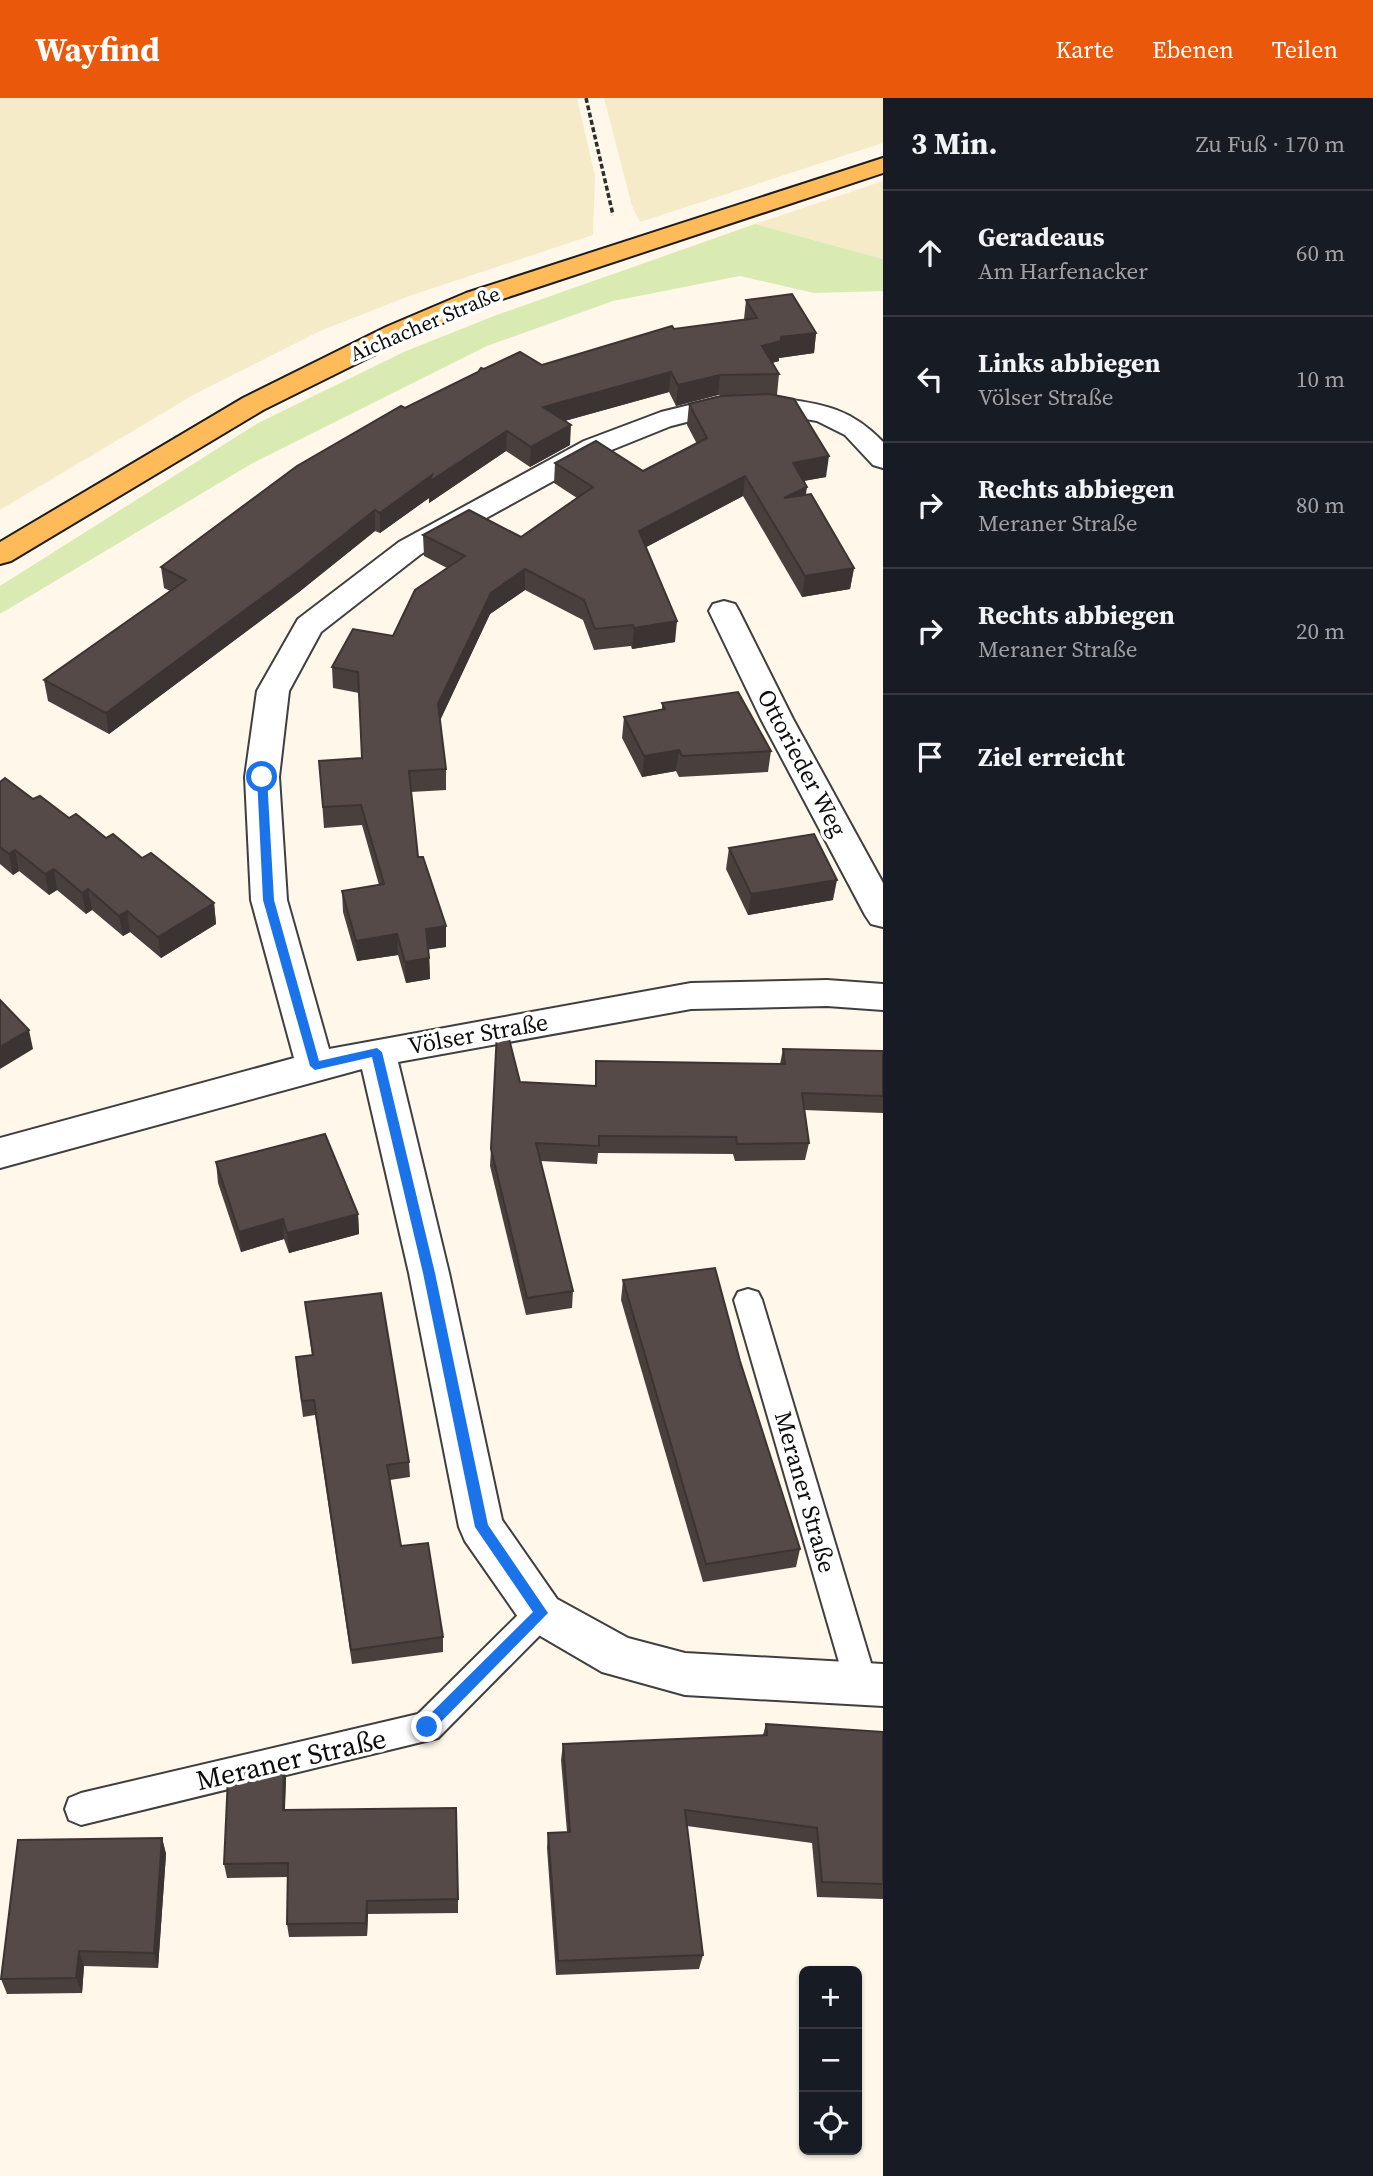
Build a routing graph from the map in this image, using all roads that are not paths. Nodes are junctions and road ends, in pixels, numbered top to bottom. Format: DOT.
graph roads {
  1 [pos="883,165"];
  2 [pos="883,459"];
  3 [pos="0,555"];
  4 [pos="724,611"];
  5 [pos="883,915"];
  6 [pos="883,997"];
  7 [pos="377,1052"];
  8 [pos="315,1066"];
  9 [pos="0,1153"];
  10 [pos="748,1300"];
  11 [pos="541,1613"];
  12 [pos="872,1684"];
  13 [pos="81,1809"];
  1 -- 3 [label="main road, Aichacher Straße"];
  2 -- 8 [label="street"];
  4 -- 5 [label="street, Ottorieder Weg"];
  6 -- 7 [label="street, Völser Straße"];
  7 -- 8 [label="street, Völser Straße"];
  7 -- 11 [label="street, Meraner Straße"];
  8 -- 9 [label="street, Völser Straße"];
  10 -- 12 [label="lane, Meraner Straße"];
  11 -- 12 [label="street, Meraner Straße"];
  11 -- 13 [label="lane, Meraner Straße"];
}
